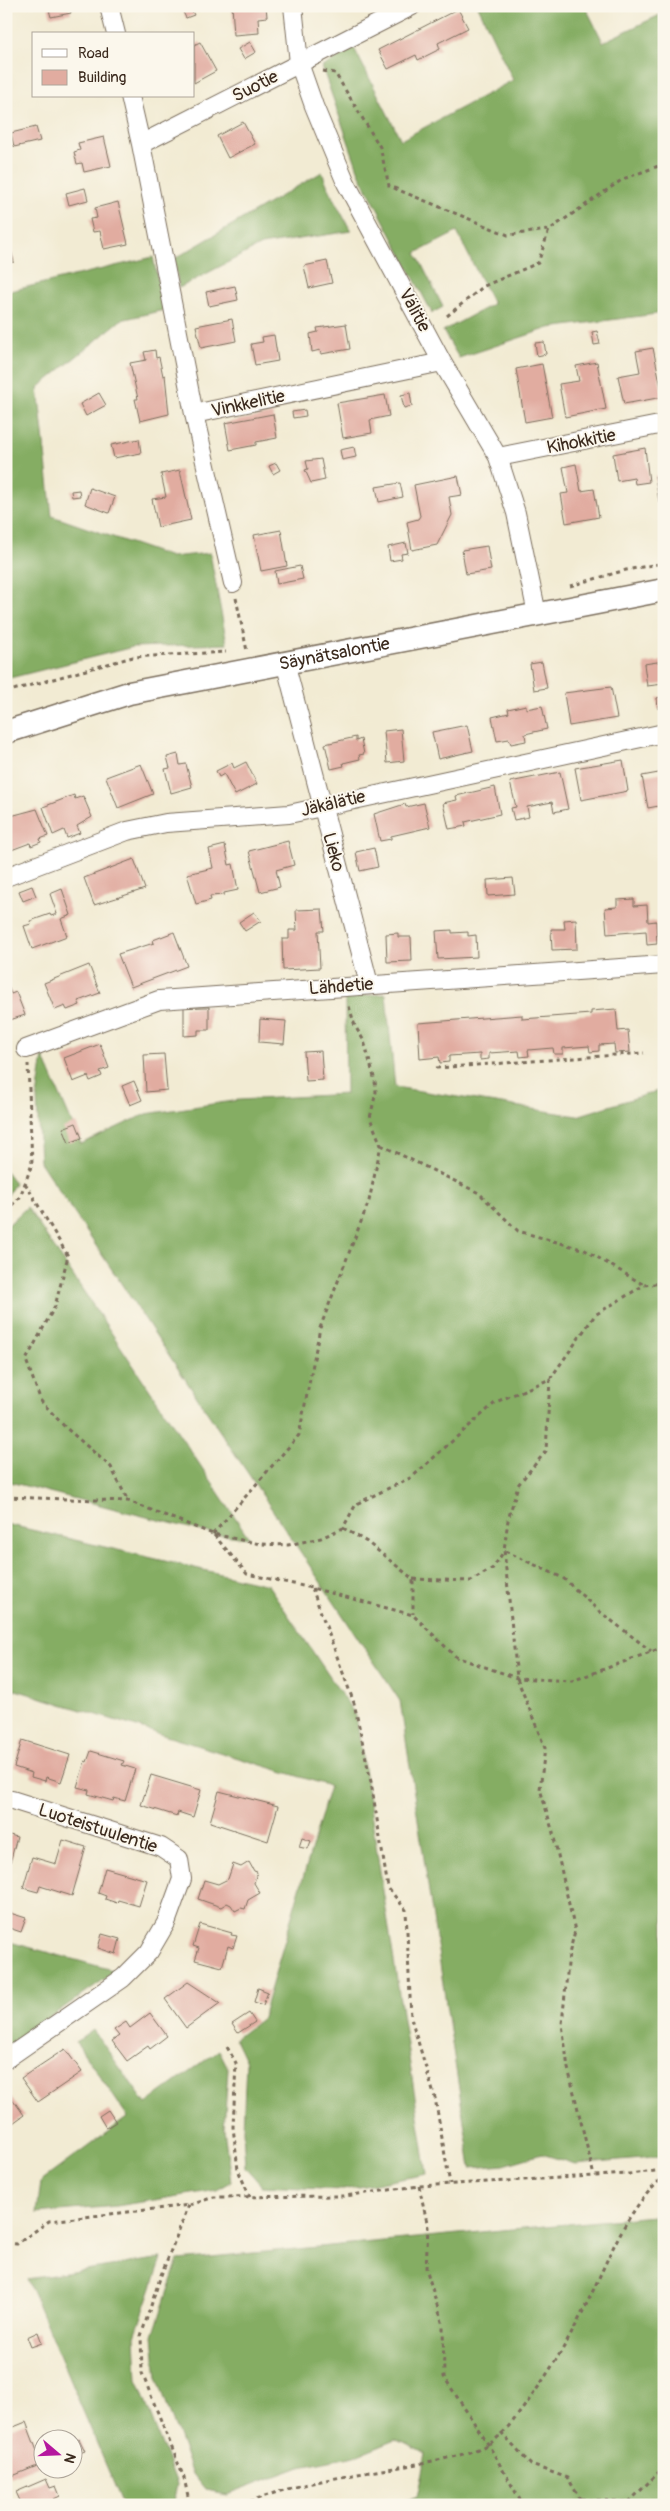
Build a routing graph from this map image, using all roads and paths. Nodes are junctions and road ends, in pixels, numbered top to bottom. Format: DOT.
graph roads {
  1 [pos="109,6"];
  2 [pos="293,6"];
  3 [pos="412,6"];
  4 [pos="116,32"];
  5 [pos="300,63"];
  6 [pos="316,70"];
  7 [pos="130,98"];
  8 [pos="142,144"];
  9 [pos="664,164"];
  10 [pos="549,230"];
  11 [pos="447,316"];
  12 [pos="442,362"];
  13 [pos="194,414"];
  14 [pos="664,424"];
  15 [pos="498,457"];
  16 [pos="664,563"];
  17 [pos="233,582"];
  18 [pos="664,590"];
  19 [pos="536,606"];
  20 [pos="256,650"];
  21 [pos="247,651"];
  22 [pos="232,652"];
  23 [pos="239,652"];
  24 [pos="285,662"];
  25 [pos="6,692"];
  26 [pos="6,732"];
  27 [pos="664,733"];
  28 [pos="322,805"];
  29 [pos="6,877"];
  30 [pos="664,965"];
  31 [pos="369,984"];
  32 [pos="348,986"];
  33 [pos="26,1049"];
  34 [pos="644,1053"];
  35 [pos="436,1068"];
  36 [pos="381,1145"];
  37 [pos="25,1183"];
  38 [pos="6,1212"];
  39 [pos="664,1283"];
  40 [pos="644,1285"];
  41 [pos="550,1379"];
  42 [pos="6,1496"];
  43 [pos="128,1501"];
  44 [pos="343,1528"];
  45 [pos="213,1534"];
  46 [pos="504,1550"];
  47 [pos="413,1579"];
  48 [pos="312,1588"];
  49 [pos="413,1615"];
  50 [pos="664,1647"];
  51 [pos="651,1651"];
  52 [pos="517,1678"];
  53 [pos="6,1800"];
  54 [pos="227,2047"];
  55 [pos="6,2059"];
  56 [pos="664,2170"];
  57 [pos="594,2176"];
  58 [pos="664,2176"];
  59 [pos="450,2184"];
  60 [pos="419,2186"];
  61 [pos="250,2196"];
  62 [pos="190,2205"];
  63 [pos="6,2243"];
  64 [pos="501,2433"];
  65 [pos="488,2444"];
  66 [pos="664,2467"];
  67 [pos="580,2499"];
  68 [pos="190,2505"];
  69 [pos="242,2505"];
  70 [pos="523,2505"];
  71 [pos="576,2505"];
  1 -- 4 [label="street"];
  2 -- 5 [label="street, Välitie"];
  3 -- 5 [label="street, Suotie"];
  5 -- 8 [label="street, Suotie"];
  5 -- 12 [label="street, Välitie"];
  6 -- 10 [label="path"];
  7 -- 8 [label="street"];
  8 -- 13 [label="street"];
  9 -- 10 [label="path"];
  10 -- 11 [label="path"];
  12 -- 13 [label="street, Vinkkelitie"];
  12 -- 15 [label="street, Välitie"];
  13 -- 17 [label="street, Vinkkelitie"];
  14 -- 15 [label="street, Kihokkitie"];
  15 -- 19 [label="street, Välitie"];
  16 -- 19 [label="path"];
  17 -- 21 [label="path"];
  18 -- 19 [label="main road, Säynätsalontie"];
  19 -- 24 [label="main road, Säynätsalontie"];
  20 -- 21 [label="path"];
  21 -- 23 [label="path"];
  22 -- 25 [label="path"];
  24 -- 26 [label="main road, Säynätsalontie"];
  24 -- 28 [label="street, Lieko"];
  27 -- 28 [label="street, Jäkälätie"];
  28 -- 29 [label="street, Jäkälätie"];
  28 -- 31 [label="street, Lieko"];
  30 -- 31 [label="street, Lähdetie"];
  31 -- 32 [label="street, Lähdetie"];
  32 -- 33 [label="street, Lähdetie"];
  32 -- 36 [label="path"];
  33 -- 37 [label="path"];
  34 -- 35 [label="path"];
  36 -- 40 [label="path"];
  36 -- 45 [label="path"];
  37 -- 38 [label="path"];
  37 -- 43 [label="path"];
  39 -- 40 [label="path"];
  40 -- 41 [label="path"];
  41 -- 44 [label="path"];
  41 -- 46 [label="path"];
  42 -- 43 [label="path"];
  43 -- 45 [label="path"];
  44 -- 45 [label="path"];
  44 -- 47 [label="path"];
  45 -- 48 [label="path"];
  46 -- 47 [label="path"];
  46 -- 51 [label="path"];
  46 -- 52 [label="path"];
  47 -- 49 [label="path"];
  48 -- 49 [label="path"];
  48 -- 59 [label="path"];
  49 -- 52 [label="path"];
  50 -- 51 [label="path"];
  51 -- 52 [label="path"];
  52 -- 57 [label="path"];
  53 -- 55 [label="street, Luoteistuulentie"];
  54 -- 61 [label="path"];
  56 -- 57 [label="path"];
  57 -- 59 [label="path"];
  58 -- 64 [label="path"];
  59 -- 60 [label="path"];
  60 -- 61 [label="path"];
  60 -- 65 [label="path"];
  61 -- 62 [label="path"];
  62 -- 63 [label="path"];
  62 -- 68 [label="path"];
  64 -- 65 [label="path"];
  64 -- 67 [label="path"];
  65 -- 69 [label="path"];
  65 -- 70 [label="path"];
  66 -- 67 [label="path"];
  67 -- 71 [label="path"];
}
